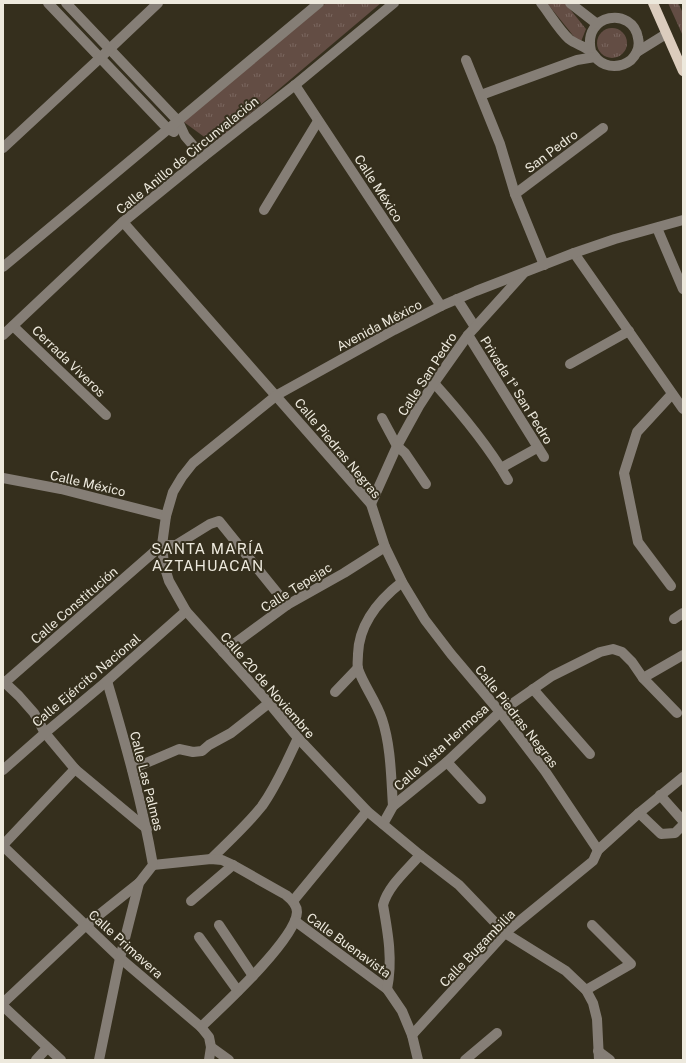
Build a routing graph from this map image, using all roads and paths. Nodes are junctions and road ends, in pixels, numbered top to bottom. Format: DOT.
graph roads {
  1 [pos="48,3"];
  2 [pos="66,3"];
  3 [pos="158,3"];
  4 [pos="319,3"];
  5 [pos="394,3"];
  6 [pos="541,3"];
  7 [pos="570,3"];
  8 [pos="652,3"];
  9 [pos="597,24"];
  10 [pos="666,34"];
  11 [pos="110,50"];
  12 [pos="637,52"];
  13 [pos="593,54"];
  14 [pos="100,58"];
  15 [pos="466,60"];
  16 [pos="683,71"];
  17 [pos="295,85"];
  18 [pos="481,95"];
  19 [pos="178,121"];
  20 [pos="318,121"];
  21 [pos="603,128"];
  22 [pos="168,129"];
  23 [pos="184,136"];
  24 [pos="3,148"];
  25 [pos="203,157"];
  26 [pos="516,194"];
  27 [pos="264,210"];
  28 [pos="683,220"];
  29 [pos="123,222"];
  30 [pos="657,228"];
  31 [pos="574,253"];
  32 [pos="544,265"];
  33 [pos="3,267"];
  34 [pos="525,272"];
  35 [pos="683,289"];
  36 [pos="457,299"];
  37 [pos="441,306"];
  38 [pos="13,326"];
  39 [pos="475,327"];
  40 [pos="629,331"];
  41 [pos="3,335"];
  42 [pos="468,335"];
  43 [pos="570,364"];
  44 [pos="434,384"];
  45 [pos="672,394"];
  46 [pos="277,395"];
  47 [pos="683,409"];
  48 [pos="106,415"];
  49 [pos="382,418"];
  50 [pos="397,446"];
  51 [pos="537,448"];
  52 [pos="544,457"];
  53 [pos="501,468"];
  54 [pos="3,478"];
  55 [pos="508,480"];
  56 [pos="426,484"];
  57 [pos="371,504"];
  58 [pos="166,516"];
  59 [pos="162,545"];
  60 [pos="385,547"];
  61 [pos="402,582"];
  62 [pos="671,586"];
  63 [pos="287,605"];
  64 [pos="186,611"];
  65 [pos="683,613"];
  66 [pos="674,619"];
  67 [pos="223,652"];
  68 [pos="683,655"];
  69 [pos="358,668"];
  70 [pos="643,678"];
  71 [pos="107,681"];
  72 [pos="3,682"];
  73 [pos="533,690"];
  74 [pos="335,692"];
  75 [pos="269,703"];
  76 [pos="500,712"];
  77 [pos="678,712"];
  78 [pos="45,733"];
  79 [pos="298,738"];
  80 [pos="590,754"];
  81 [pos="447,762"];
  82 [pos="75,769"];
  83 [pos="132,769"];
  84 [pos="3,770"];
  85 [pos="683,777"];
  86 [pos="660,795"];
  87 [pos="480,798"];
  88 [pos="393,806"];
  89 [pos="367,811"];
  90 [pos="639,813"];
  91 [pos="683,821"];
  92 [pos="383,824"];
  93 [pos="683,825"];
  94 [pos="147,829"];
  95 [pos="3,846"];
  96 [pos="598,850"];
  97 [pos="420,855"];
  98 [pos="211,859"];
  99 [pos="153,865"];
  100 [pos="233,865"];
  101 [pos="139,883"];
  102 [pos="191,901"];
  103 [pos="293,901"];
  104 [pos="295,921"];
  105 [pos="219,925"];
  106 [pos="592,925"];
  107 [pos="85,926"];
  108 [pos="506,933"];
  109 [pos="199,937"];
  110 [pos="120,958"];
  111 [pos="254,976"];
  112 [pos="387,989"];
  113 [pos="586,990"];
  114 [pos="238,991"];
  115 [pos="3,1003"];
  116 [pos="3,1006"];
  117 [pos="202,1027"];
  118 [pos="497,1033"];
  119 [pos="412,1035"];
  120 [pos="211,1047"];
  121 [pos="47,1048"];
  122 [pos="599,1055"];
  123 [pos="36,1060"];
  124 [pos="61,1060"];
  125 [pos="98,1060"];
  126 [pos="209,1060"];
  127 [pos="230,1060"];
  128 [pos="418,1060"];
  129 [pos="465,1060"];
  130 [pos="610,1060"];
  1 -- 14 [label="street"];
  2 -- 11 [label="street"];
  3 -- 11 [label="street"];
  4 -- 19 [label="street"];
  5 -- 17 [label="street, Calle Anillo de Circunvalación"];
  6 -- 13 [label="street"];
  7 -- 9 [label="street"];
  8 -- 10 [label="main road"];
  9 -- 12 [label="street"];
  9 -- 13 [label="street"];
  10 -- 12 [label="street"];
  10 -- 16 [label="main road"];
  11 -- 14 [label="street"];
  11 -- 19 [label="street"];
  12 -- 13 [label="street"];
  13 -- 18 [label="street"];
  14 -- 22 [label="street"];
  14 -- 24 [label="street"];
  15 -- 18 [label="street"];
  17 -- 20 [label="street, Calle México"];
  17 -- 25 [label="street, Calle Anillo de Circunvalación"];
  18 -- 26 [label="street"];
  19 -- 22 [label="street"];
  19 -- 23 [label="street"];
  20 -- 27 [label="street"];
  20 -- 37 [label="street, Calle México"];
  21 -- 26 [label="street, San Pedro"];
  22 -- 23 [label="street"];
  22 -- 33 [label="street"];
  23 -- 25 [label="street"];
  25 -- 29 [label="street, Calle Anillo de Circunvalación"];
  26 -- 32 [label="street"];
  28 -- 30 [label="street, Avenida México"];
  29 -- 38 [label="street, Calle Anillo de Circunvalación"];
  29 -- 46 [label="street, Calle Piedras Negras"];
  30 -- 31 [label="street, Avenida México"];
  30 -- 35 [label="street"];
  31 -- 32 [label="street, Avenida México"];
  31 -- 40 [label="street"];
  32 -- 34 [label="street, Avenida México"];
  34 -- 36 [label="street, Avenida México"];
  34 -- 39 [label="street, Calle San Pedro"];
  36 -- 37 [label="street, Avenida México"];
  36 -- 39 [label="street"];
  37 -- 46 [label="street, Avenida México"];
  38 -- 41 [label="street, Calle Anillo de Circunvalación"];
  38 -- 48 [label="street, Cerrada Viveros"];
  39 -- 42 [label="street, Calle San Pedro"];
  40 -- 43 [label="street"];
  40 -- 45 [label="street"];
  42 -- 44 [label="street, Calle San Pedro"];
  42 -- 51 [label="street, Privada 1ª San Pedro"];
  44 -- 50 [label="street, Calle San Pedro"];
  44 -- 53 [label="street"];
  45 -- 47 [label="street"];
  45 -- 62 [label="street"];
  46 -- 57 [label="street, Calle Piedras Negras"];
  46 -- 58 [label="street, Avenida México"];
  49 -- 50 [label="street"];
  50 -- 56 [label="street"];
  50 -- 57 [label="street, Calle San Pedro"];
  51 -- 52 [label="street, Privada 1ª San Pedro"];
  51 -- 53 [label="street"];
  53 -- 55 [label="street"];
  54 -- 58 [label="street, Calle México"];
  57 -- 60 [label="street, Calle Piedras Negras"];
  58 -- 59 [label="street, Avenida México"];
  59 -- 63 [label="street"];
  59 -- 64 [label="street, Calle 20 de Noviembre"];
  59 -- 72 [label="street, Calle Constitución"];
  60 -- 61 [label="street, Calle Piedras Negras"];
  60 -- 63 [label="street, Calle Tepejac"];
  61 -- 69 [label="street"];
  61 -- 76 [label="street, Calle Piedras Negras"];
  63 -- 67 [label="street, Calle Tepejac"];
  64 -- 67 [label="street, Calle 20 de Noviembre"];
  64 -- 71 [label="street, Calle Ejército Nacional"];
  65 -- 66 [label="street"];
  67 -- 75 [label="street, Calle 20 de Noviembre"];
  68 -- 70 [label="street"];
  69 -- 74 [label="street"];
  69 -- 88 [label="street"];
  70 -- 73 [label="street, Calle Vista Hermosa"];
  70 -- 77 [label="street, Calle Vista Hermosa"];
  71 -- 78 [label="street, Calle Ejército Nacional"];
  71 -- 83 [label="street, Calle Las Palmas"];
  72 -- 78 [label="street"];
  73 -- 76 [label="street, Calle Vista Hermosa"];
  73 -- 80 [label="street"];
  75 -- 79 [label="street, Calle 20 de Noviembre"];
  75 -- 83 [label="street"];
  76 -- 81 [label="street, Calle Vista Hermosa"];
  76 -- 96 [label="street, Calle Piedras Negras"];
  78 -- 82 [label="street"];
  78 -- 84 [label="street, Calle Ejército Nacional"];
  79 -- 89 [label="street, Calle 20 de Noviembre"];
  79 -- 98 [label="street"];
  81 -- 87 [label="street"];
  81 -- 88 [label="street, Calle Vista Hermosa"];
  82 -- 94 [label="street"];
  82 -- 95 [label="street, Calle Primavera"];
  83 -- 94 [label="street, Calle Las Palmas"];
  85 -- 86 [label="street, Calle Bugambilia"];
  86 -- 90 [label="street, Calle Bugambilia"];
  86 -- 91 [label="street"];
  88 -- 92 [label="street, Calle Vista Hermosa"];
  89 -- 92 [label="street, Calle 20 de Noviembre"];
  89 -- 103 [label="street"];
  90 -- 93 [label="street"];
  90 -- 96 [label="street, Calle Bugambilia"];
  92 -- 97 [label="street, Calle 20 de Noviembre"];
  94 -- 99 [label="street, Calle Las Palmas"];
  95 -- 107 [label="street, Calle Primavera"];
  96 -- 108 [label="street, Calle Bugambilia"];
  97 -- 108 [label="street, Calle 20 de Noviembre"];
  97 -- 112 [label="street"];
  98 -- 99 [label="street"];
  98 -- 100 [label="street"];
  99 -- 101 [label="street"];
  100 -- 102 [label="street"];
  100 -- 103 [label="street"];
  101 -- 107 [label="street"];
  101 -- 110 [label="street"];
  103 -- 104 [label="street, Calle Buenavista"];
  104 -- 111 [label="street"];
  104 -- 112 [label="street, Calle Buenavista"];
  105 -- 111 [label="street"];
  106 -- 113 [label="street"];
  107 -- 110 [label="street, Calle Primavera"];
  107 -- 115 [label="street"];
  108 -- 113 [label="street, Calle 20 de Noviembre"];
  108 -- 119 [label="street, Calle Bugambilia"];
  109 -- 114 [label="street"];
  110 -- 117 [label="street, Calle Primavera"];
  110 -- 125 [label="street"];
  111 -- 114 [label="street"];
  112 -- 119 [label="street, Calle Buenavista"];
  113 -- 122 [label="street"];
  114 -- 117 [label="street"];
  116 -- 121 [label="street"];
  117 -- 120 [label="street, Calle Primavera"];
  118 -- 129 [label="street"];
  119 -- 128 [label="street, Calle Buenavista"];
  120 -- 126 [label="street"];
  120 -- 127 [label="street"];
  121 -- 123 [label="street"];
  121 -- 124 [label="street"];
  122 -- 130 [label="street"];
}
